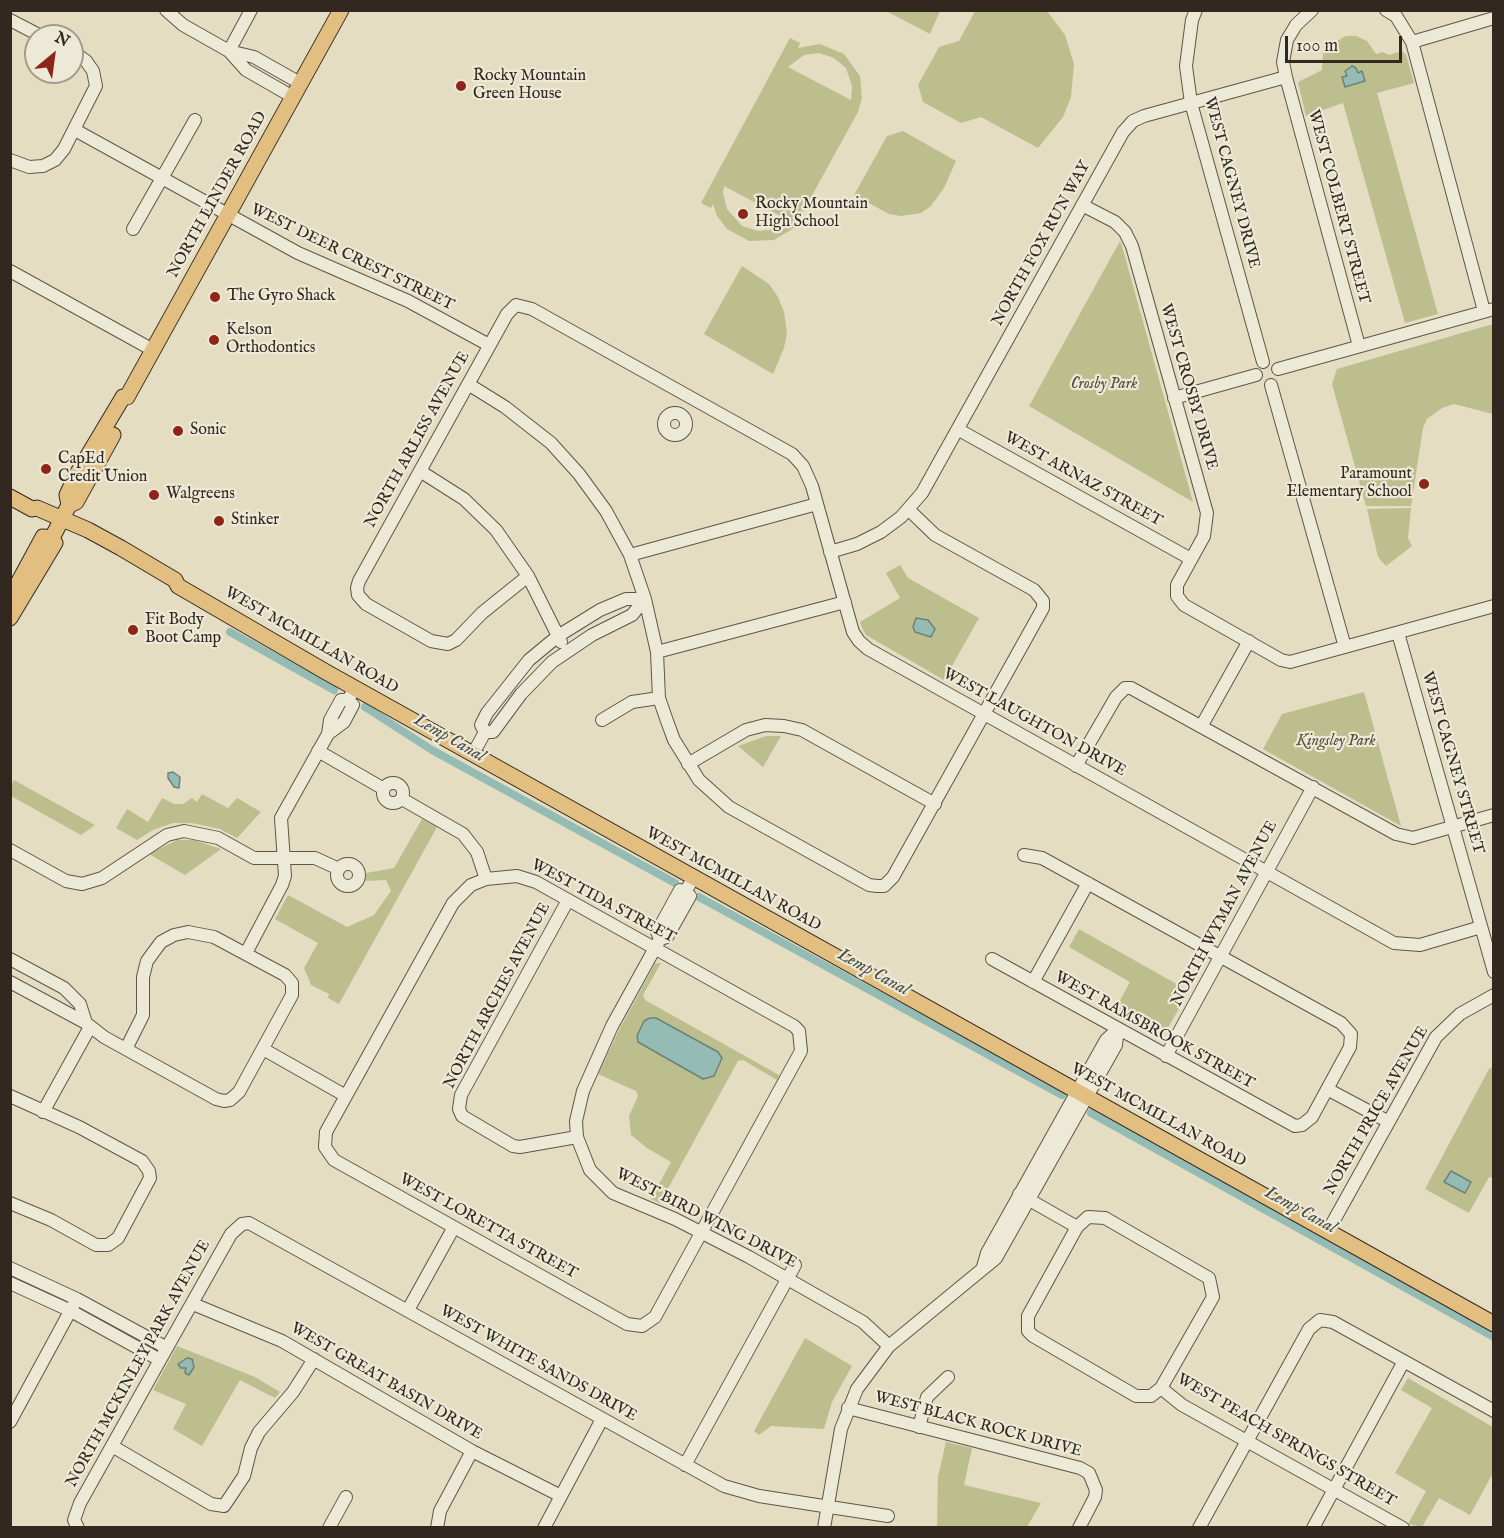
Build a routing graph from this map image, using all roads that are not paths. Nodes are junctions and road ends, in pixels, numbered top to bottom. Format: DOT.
graph roads {
  1 [pos="166,10"];
  2 [pos="251,10"];
  3 [pos="341,10"];
  4 [pos="1196,10"];
  5 [pos="1312,10"];
  6 [pos="1386,10"];
  7 [pos="1494,18"];
  8 [pos="10,20"];
  9 [pos="24,27"];
  10 [pos="1412,42"];
  11 [pos="229,51"];
  12 [pos="84,60"];
  13 [pos="1286,77"];
  14 [pos="300,83"];
  15 [pos="293,97"];
  16 [pos="1191,103"];
  17 [pos="195,120"];
  18 [pos="75,130"];
  19 [pos="10,160"];
  20 [pos="162,178"];
  21 [pos="1082,205"];
  22 [pos="228,214"];
  23 [pos="133,229"];
  24 [pos="10,271"];
  25 [pos="516,305"];
  26 [pos="1489,310"];
  27 [pos="489,345"];
  28 [pos="1359,346"];
  29 [pos="153,350"];
  30 [pos="1263,362"];
  31 [pos="1278,369"];
  32 [pos="1256,375"];
  33 [pos="468,384"];
  34 [pos="1271,385"];
  35 [pos="690,396"];
  36 [pos="1174,398"];
  37 [pos="680,414"];
  38 [pos="959,430"];
  39 [pos="420,471"];
  40 [pos="10,488"];
  41 [pos="10,497"];
  42 [pos="817,504"];
  43 [pos="37,508"];
  44 [pos="908,509"];
  45 [pos="61,519"];
  46 [pos="52,538"];
  47 [pos="830,552"];
  48 [pos="630,555"];
  49 [pos="1191,559"];
  50 [pos="528,576"];
  51 [pos="10,598"];
  52 [pos="645,598"];
  53 [pos="845,602"];
  54 [pos="1494,606"];
  55 [pos="10,618"];
  56 [pos="1398,633"];
  57 [pos="558,636"];
  58 [pos="1249,641"];
  59 [pos="1345,647"];
  60 [pos="566,652"];
  61 [pos="657,652"];
  62 [pos="352,694"];
  63 [pos="659,698"];
  64 [pos="985,714"];
  65 [pos="602,720"];
  66 [pos="1202,725"];
  67 [pos="485,732"];
  68 [pos="318,751"];
  69 [pos="474,752"];
  70 [pos="687,764"];
  71 [pos="1076,766"];
  72 [pos="1313,788"];
  73 [pos="935,804"];
  74 [pos="1494,815"];
  75 [pos="1452,828"];
  76 [pos="10,850"];
  77 [pos="1024,855"];
  78 [pos="283,858"];
  79 [pos="339,869"];
  80 [pos="1265,871"];
  81 [pos="486,879"];
  82 [pos="1088,883"];
  83 [pos="689,885"];
  84 [pos="568,900"];
  85 [pos="1481,927"];
  86 [pos="657,944"];
  87 [pos="246,953"];
  88 [pos="1221,956"];
  89 [pos="10,958"];
  90 [pos="992,959"];
  91 [pos="1494,972"];
  92 [pos="10,982"];
  93 [pos="1033,982"];
  94 [pos="1494,995"];
  95 [pos="88,1025"];
  96 [pos="1118,1029"];
  97 [pos="126,1048"];
  98 [pos="263,1049"];
  99 [pos="1166,1056"];
  100 [pos="1327,1089"];
  101 [pos="1082,1094"];
  102 [pos="10,1096"];
  103 [pos="346,1096"];
  104 [pos="43,1112"];
  105 [pos="1389,1122"];
  106 [pos="576,1137"];
  107 [pos="1024,1197"];
  108 [pos="10,1203"];
  109 [pos="242,1224"];
  110 [pos="454,1227"];
  111 [pos="1077,1227"];
  112 [pos="1328,1231"];
  113 [pos="701,1232"];
  114 [pos="795,1265"];
  115 [pos="10,1268"];
  116 [pos="787,1279"];
  117 [pos="10,1282"];
  118 [pos="77,1299"];
  119 [pos="193,1304"];
  120 [pos="408,1310"];
  121 [pos="71,1311"];
  122 [pos="1492,1319"];
  123 [pos="889,1346"];
  124 [pos="167,1348"];
  125 [pos="314,1359"];
  126 [pos="160,1360"];
  127 [pos="1404,1361"];
  128 [pos="948,1377"];
  129 [pos="1161,1388"];
  130 [pos="848,1408"];
  131 [pos="1494,1411"];
  132 [pos="603,1419"];
  133 [pos="10,1422"];
  134 [pos="919,1427"];
  135 [pos="1246,1441"];
  136 [pos="112,1446"];
  137 [pos="472,1451"];
  138 [pos="685,1465"];
  139 [pos="1334,1490"];
  140 [pos="561,1496"];
  141 [pos="345,1497"];
  142 [pos="828,1507"];
  143 [pos="888,1516"];
  144 [pos="77,1526"];
  145 [pos="329,1527"];
  146 [pos="437,1527"];
  147 [pos="544,1527"];
  148 [pos="824,1527"];
  149 [pos="1078,1527"];
  150 [pos="1198,1527"];
  151 [pos="1313,1527"];
  152 [pos="1403,1527"];
  1 -- 11 [label="street"];
  2 -- 11 [label="street"];
  3 -- 14 [label="main road, NORTH LINDER ROAD"];
  4 -- 16 [label="street, WEST CAGNEY DRIVE"];
  5 -- 13 [label="street"];
  6 -- 10 [label="street"];
  7 -- 10 [label="street"];
  8 -- 9 [label="street"];
  10 -- 26 [label="street"];
  11 -- 14 [label="street"];
  11 -- 15 [label="street"];
  12 -- 18 [label="street"];
  13 -- 16 [label="street, NORTH FOX RUN WAY"];
  13 -- 28 [label="street, WEST COLBERT STREET"];
  14 -- 15 [label="main road, NORTH LINDER ROAD"];
  15 -- 22 [label="main road, NORTH LINDER ROAD"];
  16 -- 21 [label="street, NORTH FOX RUN WAY"];
  16 -- 30 [label="street, WEST CAGNEY DRIVE"];
  17 -- 20 [label="street"];
  18 -- 19 [label="street"];
  18 -- 20 [label="street, WEST DEER CREST STREET"];
  20 -- 22 [label="street, WEST DEER CREST STREET"];
  20 -- 23 [label="street"];
  21 -- 36 [label="street, WEST CROSBY DRIVE"];
  21 -- 38 [label="street, NORTH FOX RUN WAY"];
  22 -- 27 [label="street, WEST DEER CREST STREET"];
  22 -- 29 [label="main road, NORTH LINDER ROAD"];
  24 -- 29 [label="street"];
  25 -- 27 [label="street, NORTH ARLISS AVENUE"];
  25 -- 35 [label="street, WEST LAUGHTON DRIVE"];
  26 -- 28 [label="street"];
  27 -- 33 [label="street, NORTH ARLISS AVENUE"];
  28 -- 31 [label="street"];
  29 -- 45 [label="main road, NORTH LINDER ROAD"];
  30 -- 31 [label="street"];
  30 -- 32 [label="street"];
  31 -- 34 [label="street"];
  32 -- 34 [label="street"];
  32 -- 36 [label="street"];
  33 -- 39 [label="street, NORTH ARLISS AVENUE"];
  33 -- 48 [label="street"];
  34 -- 59 [label="street"];
  35 -- 37 [label="street"];
  35 -- 42 [label="street, WEST LAUGHTON DRIVE"];
  36 -- 49 [label="street, WEST CROSBY DRIVE"];
  38 -- 44 [label="street, NORTH FOX RUN WAY"];
  38 -- 49 [label="street, WEST ARNAZ STREET"];
  39 -- 50 [label="street"];
  39 -- 50 [label="street, NORTH ARLISS AVENUE"];
  40 -- 43 [label="main road, WEST MCMILLAN ROAD"];
  41 -- 43 [label="main road, WEST MCMILLAN ROAD"];
  42 -- 47 [label="street, WEST LAUGHTON DRIVE"];
  42 -- 48 [label="street"];
  43 -- 45 [label="main road, WEST MCMILLAN ROAD"];
  44 -- 47 [label="street, NORTH FOX RUN WAY"];
  44 -- 64 [label="street"];
  45 -- 46 [label="main road, NORTH LINDER ROAD"];
  45 -- 62 [label="main road, WEST MCMILLAN ROAD"];
  46 -- 51 [label="main road, NORTH LINDER ROAD"];
  46 -- 55 [label="main road, NORTH LINDER ROAD"];
  47 -- 53 [label="street, WEST LAUGHTON DRIVE"];
  48 -- 52 [label="street"];
  49 -- 58 [label="street, WEST CROSBY DRIVE"];
  50 -- 57 [label="street"];
  52 -- 57 [label="street"];
  52 -- 60 [label="street"];
  52 -- 61 [label="street"];
  53 -- 61 [label="street"];
  53 -- 64 [label="street, WEST LAUGHTON DRIVE"];
  54 -- 56 [label="street"];
  56 -- 59 [label="street"];
  56 -- 75 [label="street, WEST CAGNEY STREET"];
  57 -- 60 [label="street"];
  57 -- 67 [label="street"];
  58 -- 59 [label="street"];
  58 -- 66 [label="street"];
  60 -- 67 [label="street"];
  61 -- 63 [label="street"];
  62 -- 68 [label="street"];
  62 -- 69 [label="main road, WEST MCMILLAN ROAD"];
  63 -- 65 [label="street"];
  63 -- 70 [label="street"];
  64 -- 71 [label="street, WEST LAUGHTON DRIVE"];
  64 -- 73 [label="street"];
  66 -- 71 [label="street"];
  66 -- 72 [label="street"];
  67 -- 69 [label="street"];
  68 -- 78 [label="street"];
  68 -- 81 [label="street"];
  69 -- 83 [label="main road, WEST MCMILLAN ROAD"];
  70 -- 73 [label="street"];
  70 -- 73 [label="street"];
  71 -- 80 [label="street, WEST LAUGHTON DRIVE"];
  72 -- 75 [label="street"];
  72 -- 80 [label="street, NORTH WYMAN AVENUE"];
  74 -- 75 [label="street"];
  75 -- 85 [label="street, WEST CAGNEY STREET"];
  76 -- 78 [label="street"];
  77 -- 82 [label="street"];
  78 -- 79 [label="street"];
  78 -- 87 [label="street"];
  80 -- 85 [label="street, WEST LAUGHTON DRIVE"];
  80 -- 88 [label="street, NORTH WYMAN AVENUE"];
  81 -- 84 [label="street, WEST TIDA STREET"];
  81 -- 103 [label="street"];
  82 -- 88 [label="street"];
  82 -- 93 [label="street"];
  83 -- 86 [label="street"];
  83 -- 101 [label="main road, WEST MCMILLAN ROAD"];
  84 -- 86 [label="street, WEST TIDA STREET"];
  84 -- 106 [label="street, NORTH ARCHES AVENUE"];
  85 -- 91 [label="street, WEST CAGNEY STREET"];
  86 -- 106 [label="street"];
  86 -- 113 [label="street, WEST TIDA STREET"];
  87 -- 97 [label="street"];
  87 -- 98 [label="street"];
  88 -- 99 [label="street, NORTH WYMAN AVENUE"];
  88 -- 100 [label="street"];
  89 -- 95 [label="street"];
  90 -- 93 [label="street, WEST RAMSBROOK STREET"];
  92 -- 95 [label="street"];
  93 -- 96 [label="street, WEST RAMSBROOK STREET"];
  94 -- 105 [label="street, NORTH PRICE AVENUE"];
  95 -- 97 [label="street"];
  95 -- 104 [label="street"];
  96 -- 99 [label="street, WEST RAMSBROOK STREET"];
  96 -- 101 [label="street"];
  97 -- 98 [label="street"];
  98 -- 103 [label="street"];
  99 -- 100 [label="street, WEST RAMSBROOK STREET"];
  100 -- 105 [label="street"];
  101 -- 107 [label="street"];
  101 -- 112 [label="main road, WEST MCMILLAN ROAD"];
  102 -- 104 [label="street"];
  103 -- 110 [label="street, WEST LORETTA STREET"];
  104 -- 108 [label="street"];
  105 -- 112 [label="street, NORTH PRICE AVENUE"];
  106 -- 113 [label="street, WEST BIRD WING DRIVE"];
  107 -- 111 [label="street"];
  107 -- 123 [label="street"];
  109 -- 119 [label="street, NORTH MCKINLEY PARK AVENUE"];
  109 -- 120 [label="street, WEST WHITE SANDS DRIVE"];
  110 -- 113 [label="street, WEST LORETTA STREET"];
  110 -- 120 [label="street"];
  111 -- 129 [label="street, WEST PEACH SPRINGS STREET"];
  111 -- 129 [label="street"];
  112 -- 122 [label="main road, WEST MCMILLAN ROAD"];
  113 -- 116 [label="street, WEST BIRD WING DRIVE"];
  114 -- 116 [label="street"];
  115 -- 118 [label="street"];
  116 -- 123 [label="street, WEST BIRD WING DRIVE"];
  116 -- 138 [label="street"];
  117 -- 121 [label="street"];
  118 -- 121 [label="street"];
  118 -- 124 [label="street"];
  119 -- 124 [label="street, NORTH MCKINLEY PARK AVENUE"];
  119 -- 125 [label="street, WEST GREAT BASIN DRIVE"];
  120 -- 132 [label="street, WEST WHITE SANDS DRIVE"];
  121 -- 126 [label="street"];
  121 -- 133 [label="street"];
  123 -- 130 [label="street"];
  124 -- 126 [label="street, NORTH MCKINLEY PARK AVENUE"];
  125 -- 136 [label="street"];
  125 -- 137 [label="street, WEST GREAT BASIN DRIVE"];
  126 -- 136 [label="street, NORTH MCKINLEY PARK AVENUE"];
  127 -- 131 [label="street"];
  127 -- 135 [label="street"];
  127 -- 139 [label="street"];
  128 -- 134 [label="street"];
  129 -- 135 [label="street, WEST PEACH SPRINGS STREET"];
  130 -- 134 [label="street, WEST BLACK ROCK DRIVE"];
  130 -- 142 [label="street"];
  132 -- 138 [label="street, WEST WHITE SANDS DRIVE"];
  132 -- 140 [label="street"];
  134 -- 149 [label="street, WEST BLACK ROCK DRIVE"];
  135 -- 139 [label="street, WEST PEACH SPRINGS STREET"];
  135 -- 150 [label="street"];
  136 -- 144 [label="street, NORTH MCKINLEY PARK AVENUE"];
  137 -- 140 [label="street, WEST GREAT BASIN DRIVE"];
  137 -- 146 [label="street"];
  138 -- 142 [label="street, WEST WHITE SANDS DRIVE"];
  139 -- 151 [label="street"];
  139 -- 152 [label="street, WEST PEACH SPRINGS STREET"];
  140 -- 147 [label="street"];
  141 -- 145 [label="street"];
  142 -- 143 [label="street, WEST WHITE SANDS DRIVE"];
  142 -- 148 [label="street"];
}
